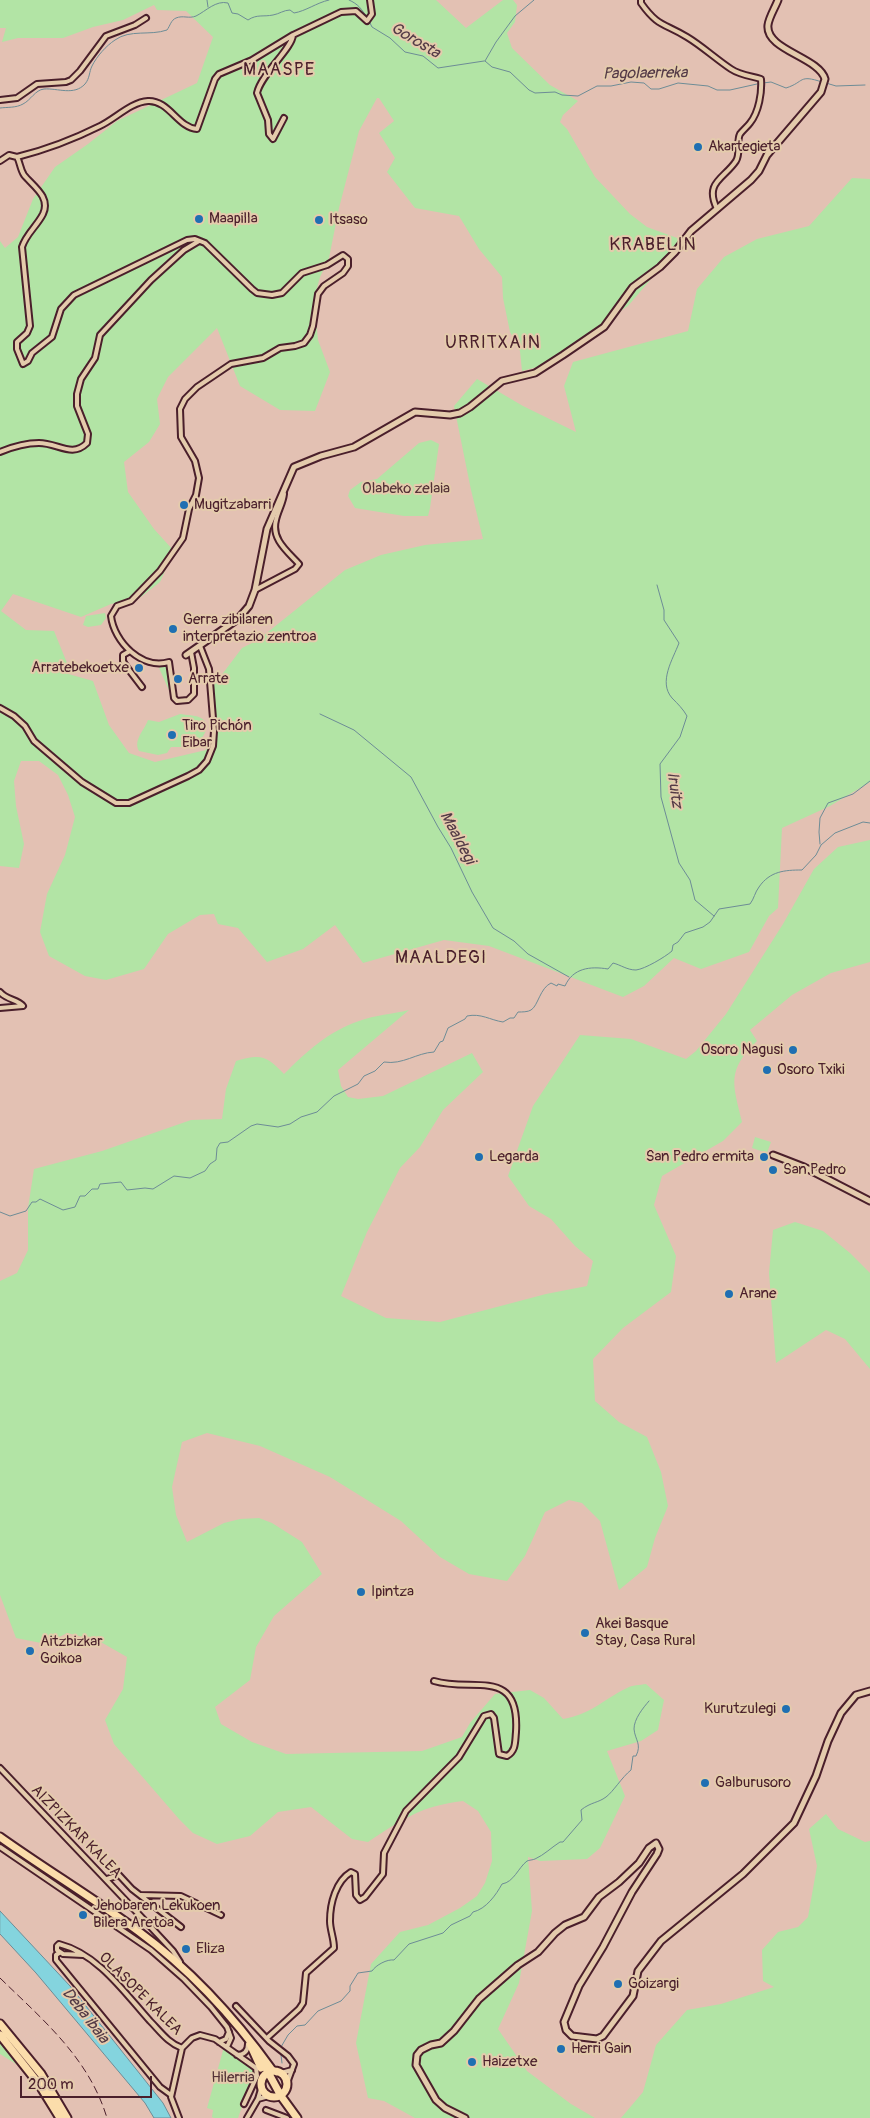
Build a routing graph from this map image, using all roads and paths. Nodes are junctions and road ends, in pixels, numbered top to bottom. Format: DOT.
graph roads {
  1 [pos="370,0"];
  2 [pos="641,0"];
  3 [pos="778,0"];
  4 [pos="146,18"];
  5 [pos="293,35"];
  6 [pos="0,100"];
  7 [pos="284,118"];
  8 [pos="17,157"];
  9 [pos="0,161"];
  10 [pos="717,209"];
  11 [pos="200,240"];
  12 [pos="0,452"];
  13 [pos="284,489"];
  14 [pos="255,590"];
  15 [pos="200,646"];
  16 [pos="128,652"];
  17 [pos="189,654"];
  18 [pos="142,687"];
  19 [pos="0,708"];
  20 [pos="0,992"];
  21 [pos="0,1008"];
  22 [pos="773,1156"];
  23 [pos="870,1201"];
  24 [pos="434,1681"];
  25 [pos="870,1691"];
  26 [pos="0,1768"];
  27 [pos="0,1837"];
  28 [pos="0,1847"];
  29 [pos="107,1879"];
  30 [pos="139,1894"];
  31 [pos="221,1915"];
  32 [pos="182,1927"];
  33 [pos="59,1952"];
  34 [pos="83,1955"];
  35 [pos="185,1970"];
  36 [pos="236,2006"];
  37 [pos="0,2024"];
  38 [pos="229,2032"];
  39 [pos="0,2035"];
  40 [pos="246,2036"];
  41 [pos="266,2038"];
  42 [pos="220,2042"];
  43 [pos="227,2047"];
  44 [pos="182,2048"];
  45 [pos="237,2055"];
  46 [pos="294,2069"];
  47 [pos="279,2072"];
  48 [pos="268,2073"];
  49 [pos="262,2084"];
  50 [pos="287,2086"];
  51 [pos="171,2095"];
  52 [pos="275,2097"];
  53 [pos="258,2099"];
  54 [pos="244,2104"];
  55 [pos="266,2110"];
  56 [pos="60,2118"];
  57 [pos="67,2118"];
  58 [pos="179,2118"];
  59 [pos="247,2118"];
  60 [pos="287,2118"];
  61 [pos="298,2118"];
  62 [pos="465,2118"];
  1 -- 5 [label="street"];
  2 -- 10 [label="street"];
  3 -- 10 [label="street"];
  4 -- 6 [label="street"];
  5 -- 7 [label="street"];
  5 -- 8 [label="street"];
  8 -- 9 [label="street"];
  8 -- 11 [label="street"];
  10 -- 13 [label="street"];
  11 -- 12 [label="street"];
  11 -- 16 [label="street"];
  13 -- 14 [label="street"];
  13 -- 14 [label="street"];
  14 -- 15 [label="street"];
  15 -- 17 [label="street"];
  15 -- 19 [label="street"];
  16 -- 17 [label="street"];
  16 -- 18 [label="street"];
  20 -- 21 [label="street"];
  22 -- 23 [label="street"];
  24 -- 41 [label="street"];
  25 -- 62 [label="street"];
  26 -- 29 [label="street, AIZPIZKAR KALEA"];
  27 -- 35 [label="highway"];
  28 -- 38 [label="street"];
  29 -- 30 [label="street"];
  29 -- 35 [label="street, AIZPIZKAR KALEA"];
  30 -- 31 [label="street"];
  30 -- 32 [label="street"];
  33 -- 34 [label="street"];
  33 -- 34 [label="street, OLASOPE KALEA"];
  33 -- 51 [label="street"];
  34 -- 44 [label="street, OLASOPE KALEA"];
  35 -- 40 [label="highway"];
  36 -- 41 [label="street"];
  37 -- 57 [label="highway"];
  38 -- 42 [label="street"];
  38 -- 43 [label="street"];
  39 -- 56 [label="highway"];
  40 -- 45 [label="street"];
  40 -- 47 [label="highway"];
  40 -- 48 [label="highway"];
  40 -- 49 [label="highway"];
  41 -- 46 [label="street"];
  42 -- 43 [label="street"];
  42 -- 44 [label="street"];
  43 -- 45 [label="street"];
  44 -- 51 [label="street"];
  45 -- 54 [label="street"];
  46 -- 47 [label="street"];
  46 -- 50 [label="street"];
  47 -- 48 [label="highway"];
  47 -- 50 [label="highway"];
  48 -- 49 [label="highway"];
  48 -- 52 [label="highway"];
  49 -- 52 [label="highway"];
  49 -- 53 [label="street"];
  50 -- 52 [label="highway"];
  50 -- 61 [label="highway"];
  51 -- 58 [label="street"];
  52 -- 53 [label="street"];
  52 -- 61 [label="highway"];
  53 -- 59 [label="street"];
  55 -- 60 [label="street"];
}
